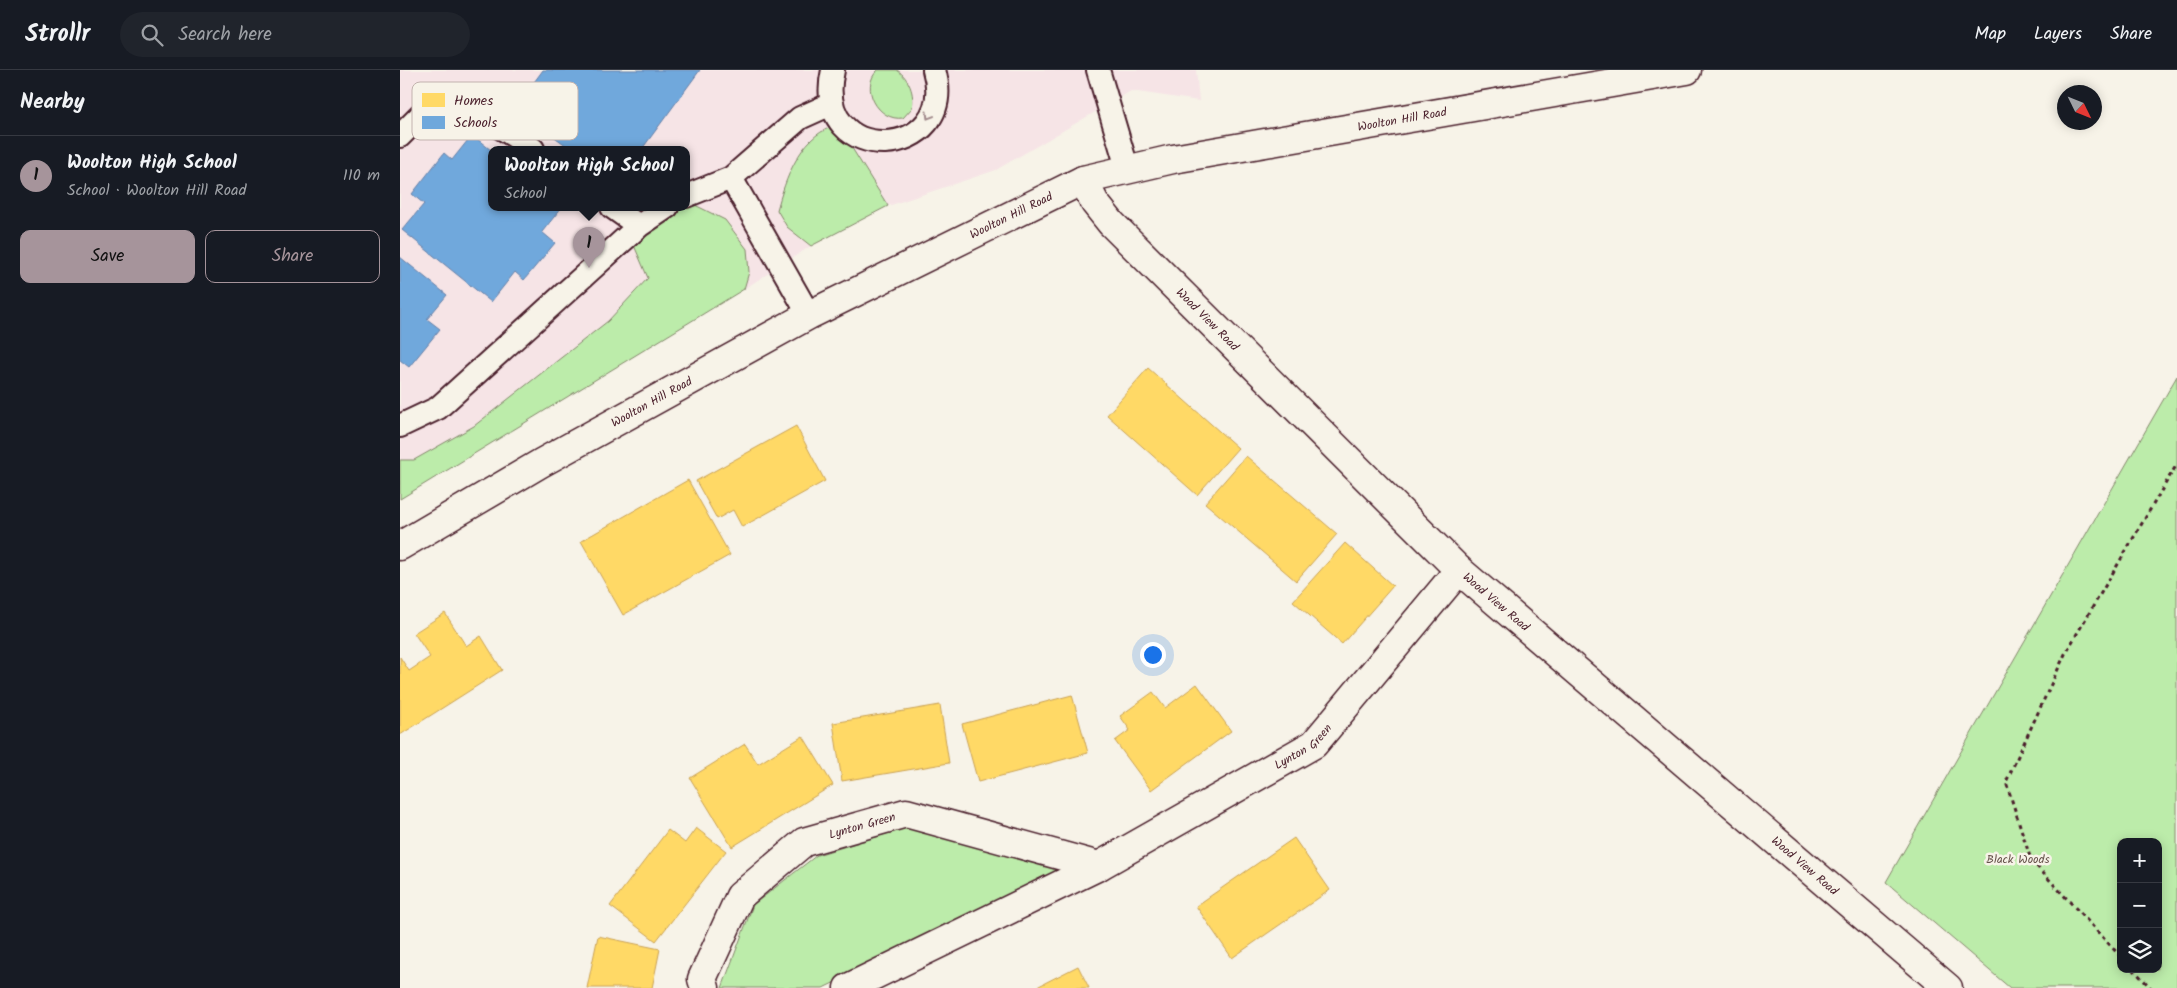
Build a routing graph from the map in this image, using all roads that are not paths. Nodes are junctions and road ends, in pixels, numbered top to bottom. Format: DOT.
graph roads {
  1 [pos="832,70"];
  2 [pos="934,70"];
  3 [pos="1098,70"];
  4 [pos="1687,70"];
  5 [pos="831,104"];
  6 [pos="412,124"];
  7 [pos="400,136"];
  8 [pos="1128,171"];
  9 [pos="731,178"];
  10 [pos="1083,180"];
  11 [pos="690,194"];
  12 [pos="618,211"];
  13 [pos="661,211"];
  14 [pos="639,226"];
  15 [pos="809,316"];
  16 [pos="400,426"];
  17 [pos="400,546"];
  18 [pos="1460,570"];
  19 [pos="1098,866"];
  20 [pos="705,988"];
  21 [pos="848,988"];
  22 [pos="1948,988"];
  1 -- 5 [label="lane"];
  2 -- 5 [label="lane, one-way"];
  3 -- 8 [label="lane"];
  4 -- 8 [label="street, Woolton Hill Road"];
  5 -- 9 [label="lane"];
  6 -- 7 [label="lane"];
  8 -- 10 [label="street, Woolton Hill Road"];
  9 -- 11 [label="lane"];
  9 -- 15 [label="lane"];
  10 -- 15 [label="street, Woolton Hill Road"];
  10 -- 18 [label="street, Wood View Road"];
  12 -- 14 [label="lane"];
  13 -- 14 [label="lane"];
  14 -- 16 [label="lane"];
  15 -- 17 [label="street, Woolton Hill Road"];
  18 -- 19 [label="street, Lynton Green"];
  18 -- 22 [label="street, Wood View Road"];
  19 -- 20 [label="street, Lynton Green"];
  19 -- 21 [label="street, Lynton Green"];
}
